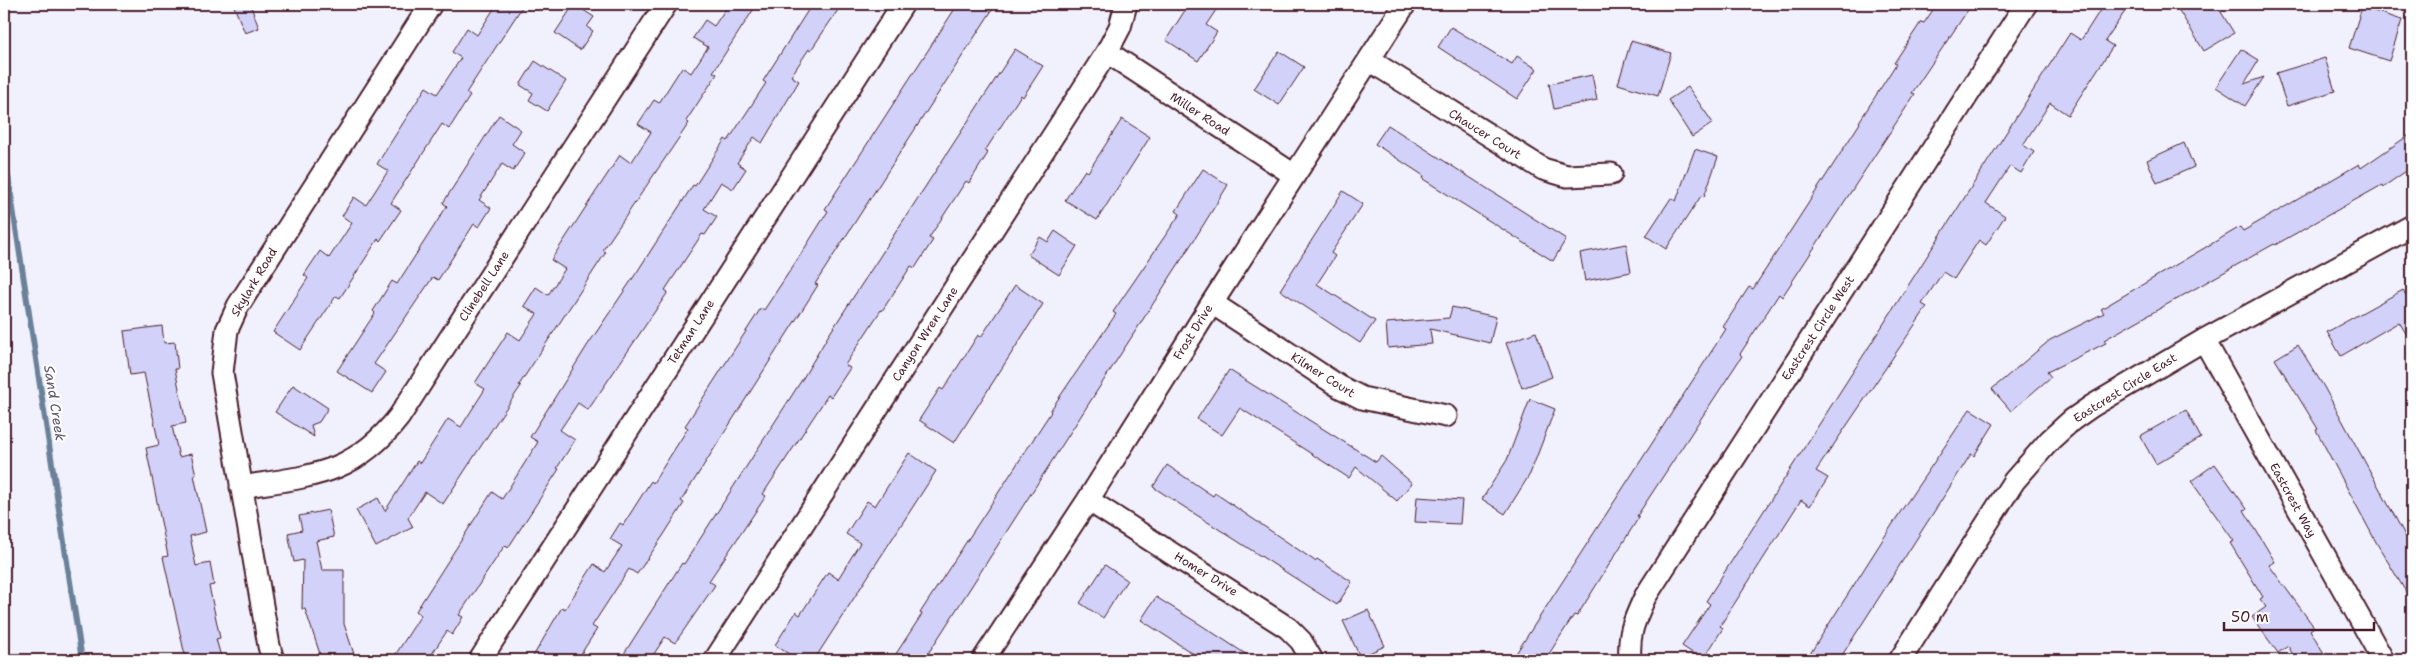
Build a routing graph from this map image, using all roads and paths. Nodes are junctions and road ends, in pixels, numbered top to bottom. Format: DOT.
graph roads {
  1 [pos="431,4"];
  2 [pos="666,4"];
  3 [pos="902,4"];
  4 [pos="1126,4"];
  5 [pos="1405,4"];
  6 [pos="2026,4"];
  7 [pos="1107,52"];
  8 [pos="1369,60"];
  9 [pos="1611,174"];
  10 [pos="1294,175"];
  11 [pos="2412,226"];
  12 [pos="1212,303"];
  13 [pos="2204,340"];
  14 [pos="1446,416"];
  15 [pos="241,487"];
  16 [pos="1088,500"];
  17 [pos="273,660"];
  18 [pos="480,660"];
  19 [pos="715,660"];
  20 [pos="982,660"];
  21 [pos="1312,660"];
  22 [pos="1630,660"];
  23 [pos="1900,660"];
  24 [pos="2383,660"];
  1 -- 15 [label="street, Skylark Road"];
  2 -- 15 [label="street, Clinebell Lane"];
  3 -- 18 [label="street, Tetman Lane"];
  4 -- 7 [label="street, Canyon Wren Lane"];
  5 -- 8 [label="street, Frost Drive"];
  6 -- 22 [label="street, Eastcrest Circle West"];
  7 -- 10 [label="street, Miller Road"];
  7 -- 19 [label="street, Canyon Wren Lane"];
  8 -- 9 [label="street, Chaucer Court"];
  8 -- 10 [label="street, Frost Drive"];
  10 -- 12 [label="street, Frost Drive"];
  11 -- 13 [label="street, Eastcrest Circle East"];
  12 -- 14 [label="street, Kilmer Court"];
  12 -- 16 [label="street, Frost Drive"];
  13 -- 23 [label="street, Eastcrest Circle East"];
  13 -- 24 [label="street, Eastcrest Way"];
  15 -- 17 [label="street, Skylark Road"];
  16 -- 20 [label="street, Frost Drive"];
  16 -- 21 [label="street, Homer Drive"];
}
